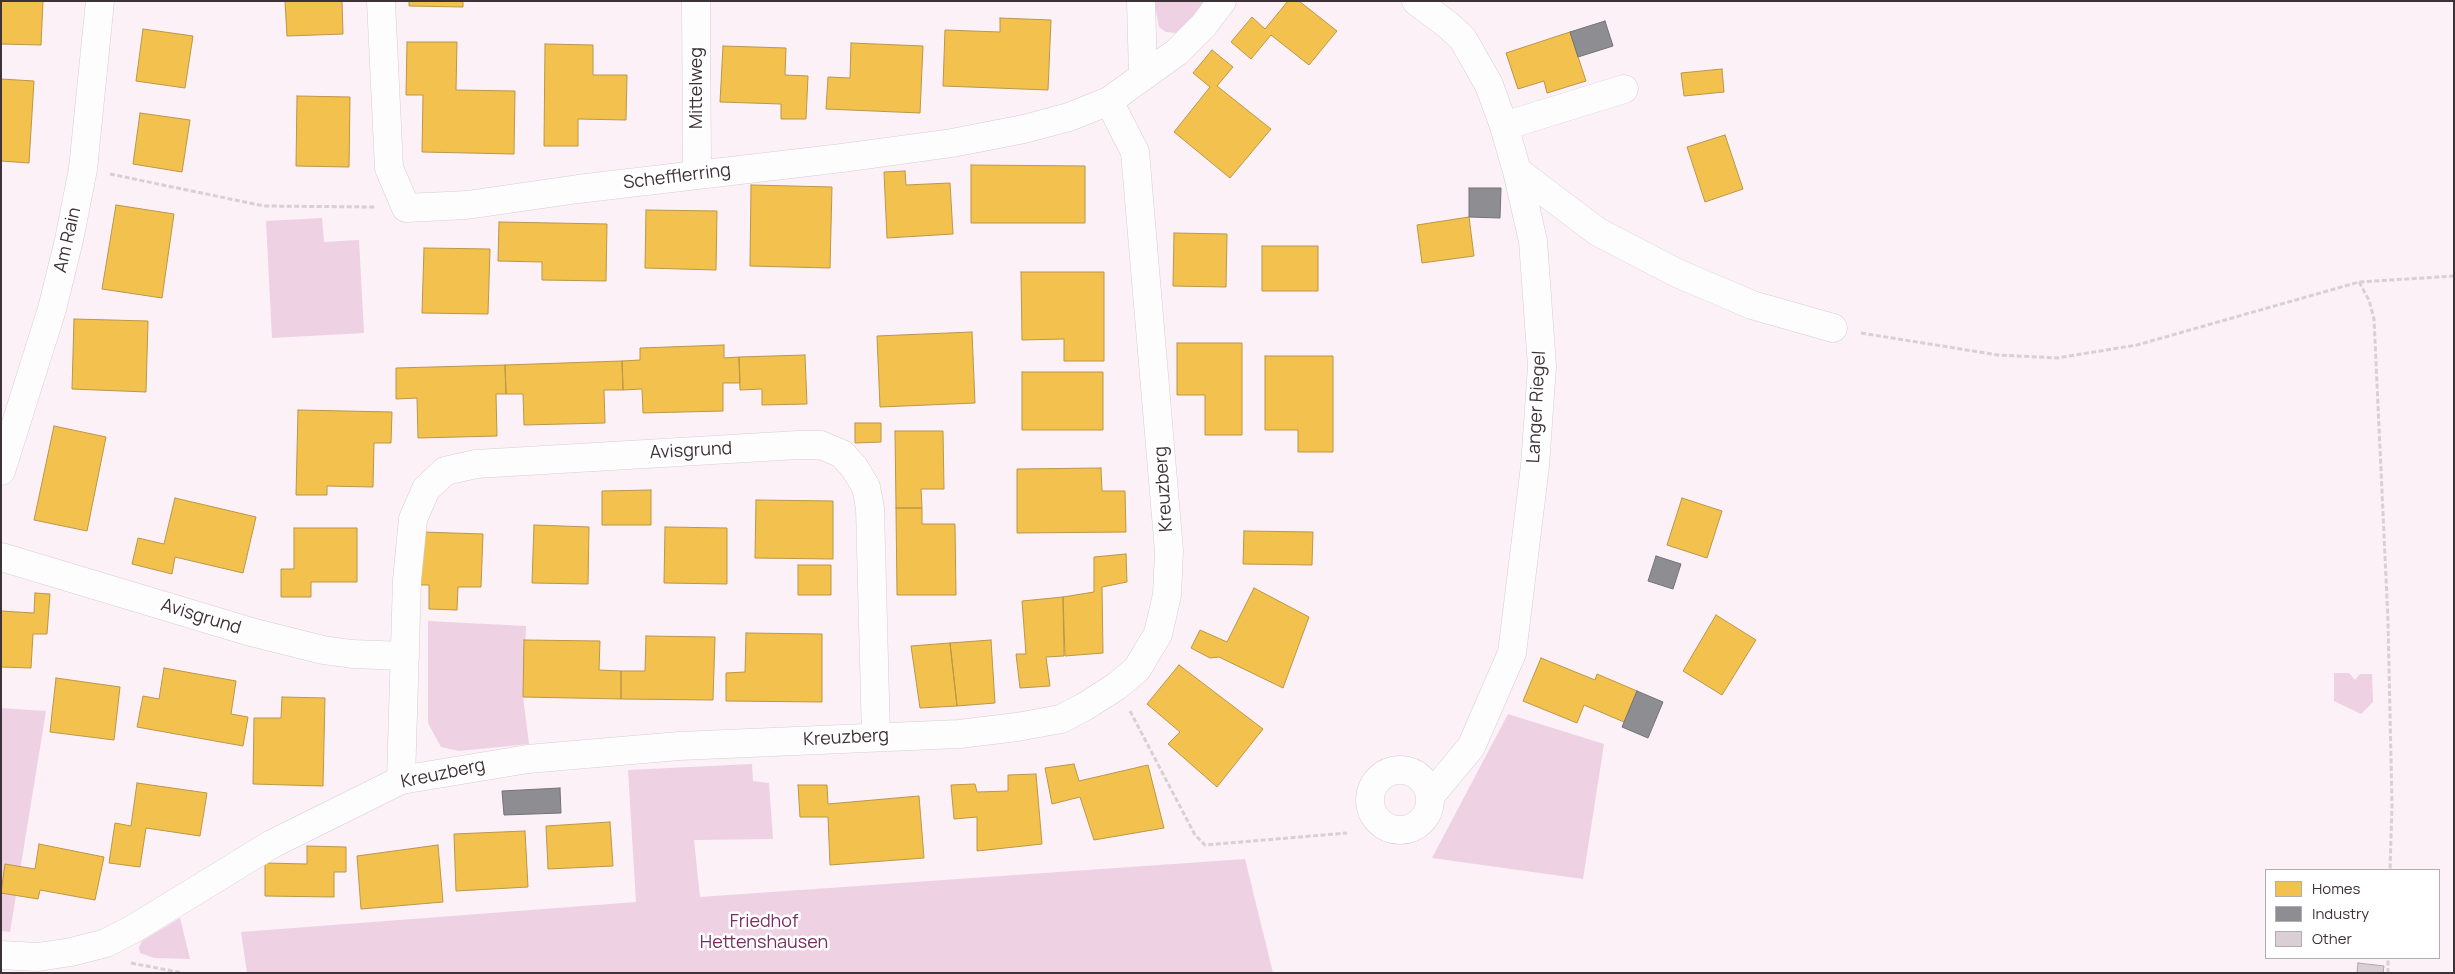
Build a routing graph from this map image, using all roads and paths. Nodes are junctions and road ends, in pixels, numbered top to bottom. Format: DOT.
graph roads {
  1 [pos="100,1"];
  2 [pos="381,1"];
  3 [pos="696,1"];
  4 [pos="1141,1"];
  5 [pos="1222,1"];
  6 [pos="1416,1"];
  7 [pos="1143,75"];
  8 [pos="1624,89"];
  9 [pos="1109,101"];
  10 [pos="1504,126"];
  11 [pos="83,169"];
  12 [pos="1517,171"];
  13 [pos="697,174"];
  14 [pos="406,208"];
  15 [pos="2454,276"];
  16 [pos="2359,282"];
  17 [pos="1833,328"];
  18 [pos="1,471"];
  19 [pos="1,557"];
  20 [pos="406,656"];
  21 [pos="1117,686"];
  22 [pos="876,737"];
  23 [pos="401,780"];
  24 [pos="1430,795"];
  25 [pos="1347,833"];
  26 [pos="2390,869"];
  27 [pos="1,955"];
  28 [pos="2388,959"];
  29 [pos="2388,973"];
  1 -- 11 [label="street, Am Rain"];
  2 -- 14 [label="street"];
  3 -- 13 [label="street, Mittelweg"];
  4 -- 7 [label="street"];
  5 -- 7 [label="street, Schefflerring"];
  6 -- 10 [label="street, Langer Riegel"];
  7 -- 9 [label="street, Schefflerring"];
  8 -- 10 [label="street"];
  9 -- 13 [label="street, Schefflerring"];
  9 -- 21 [label="street, Kreuzberg"];
  10 -- 12 [label="street, Langer Riegel"];
  11 -- 14 [label="path"];
  11 -- 18 [label="street, Am Rain"];
  12 -- 17 [label="street"];
  12 -- 24 [label="street, Langer Riegel"];
  13 -- 14 [label="street, Schefflerring"];
  15 -- 16 [label="path"];
  16 -- 17 [label="path"];
  16 -- 26 [label="path"];
  19 -- 20 [label="street, Avisgrund"];
  20 -- 22 [label="street, Avisgrund"];
  20 -- 23 [label="street, Avisgrund"];
  21 -- 22 [label="street, Kreuzberg"];
  21 -- 25 [label="path"];
  22 -- 23 [label="street, Kreuzberg"];
  23 -- 27 [label="street, Kreuzberg"];
  28 -- 29 [label="path"];
}
